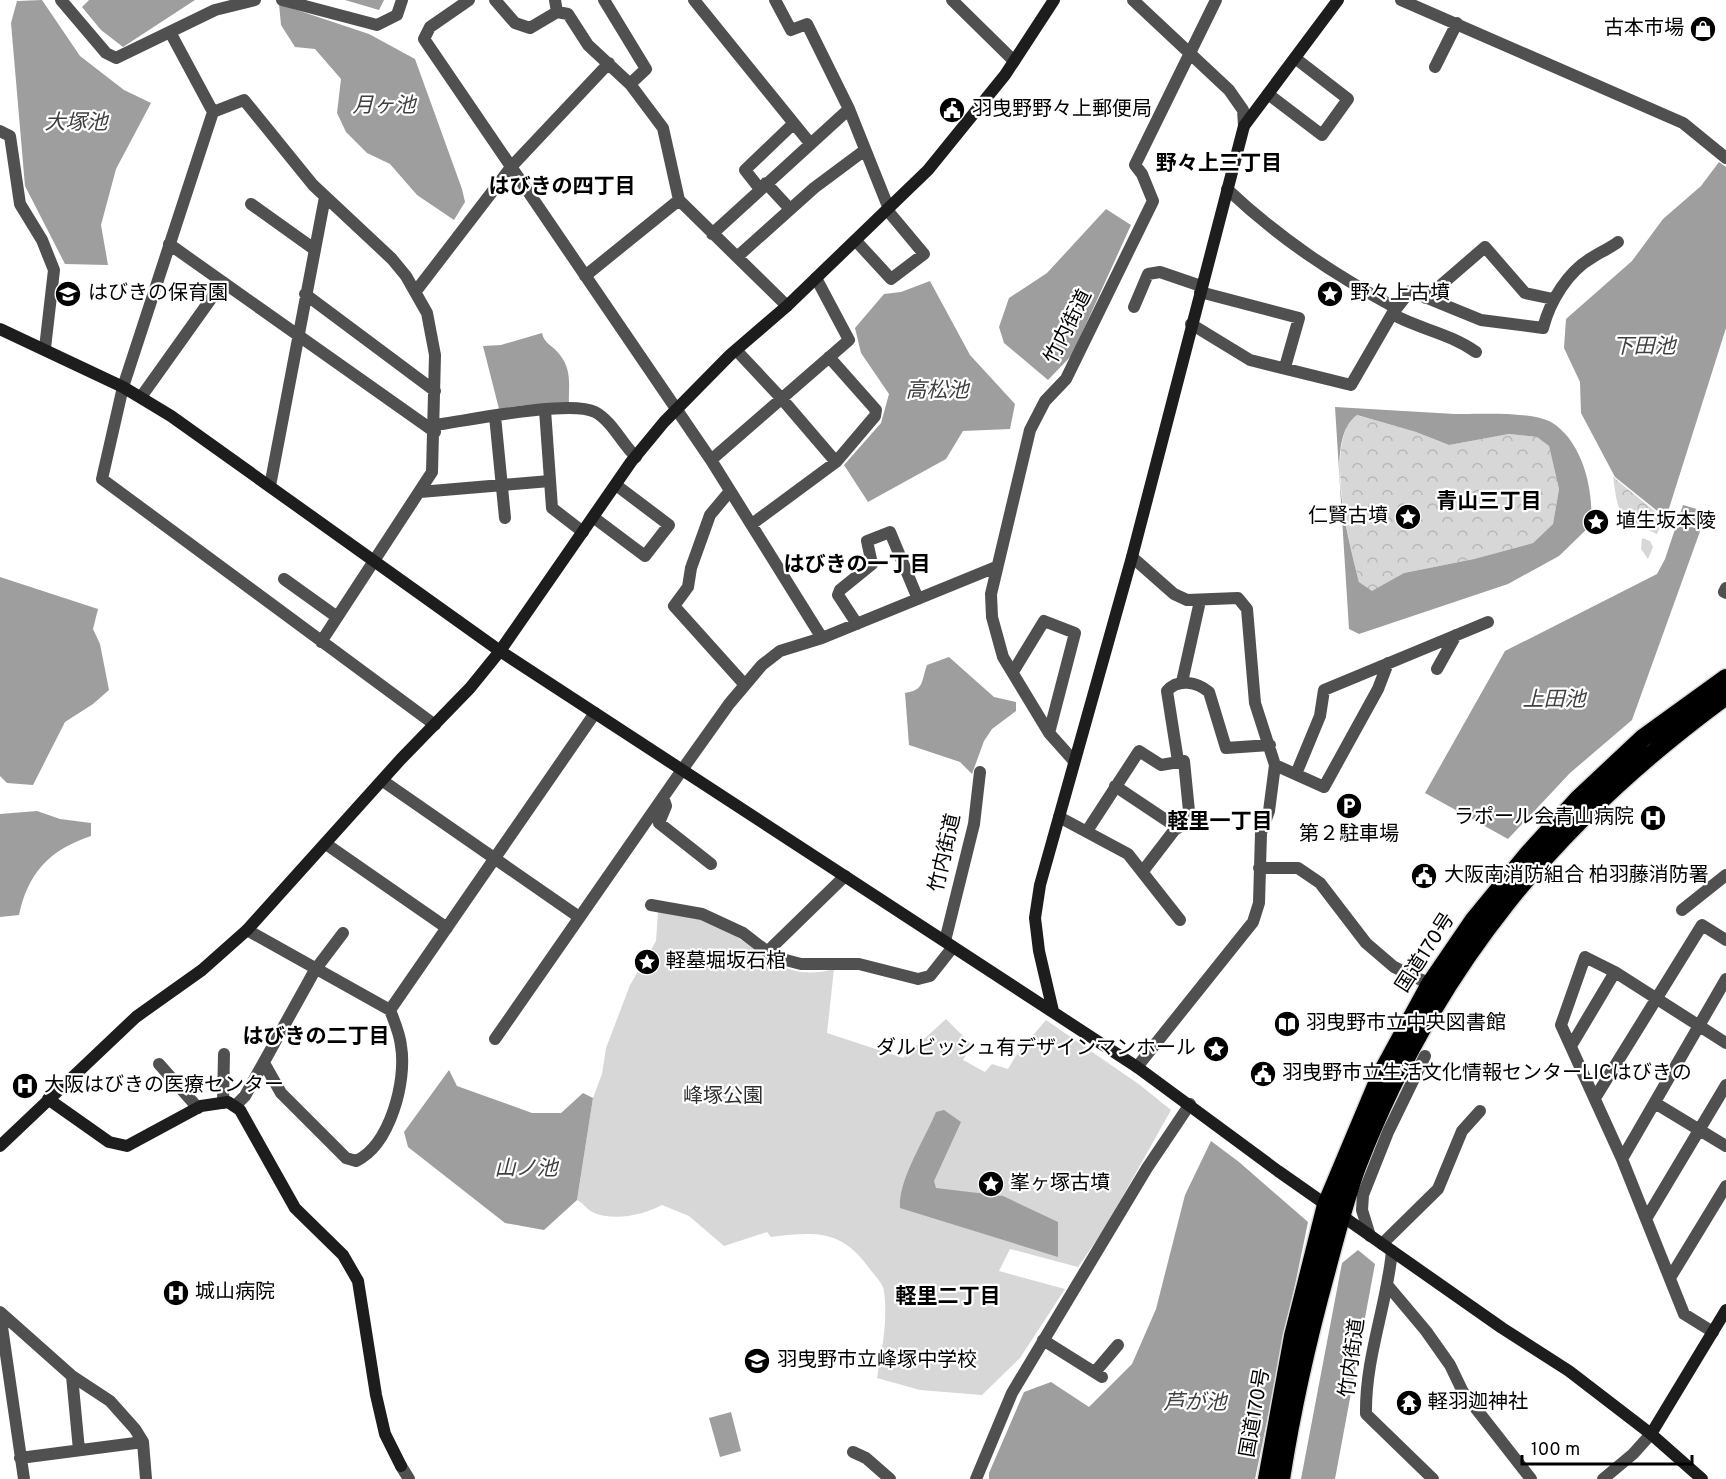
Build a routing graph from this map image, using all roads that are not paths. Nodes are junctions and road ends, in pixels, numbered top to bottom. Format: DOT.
graph roads {
  1 [pos="255,0"];
  2 [pos="282,0"];
  3 [pos="402,0"];
  4 [pos="469,0"];
  5 [pos="495,0"];
  6 [pos="604,0"];
  7 [pos="694,0"];
  8 [pos="775,0"];
  9 [pos="952,0"];
  10 [pos="1054,0"];
  11 [pos="1133,0"];
  12 [pos="1216,0"];
  13 [pos="1338,0"];
  14 [pos="1401,0"];
  15 [pos="65,1"];
  16 [pos="556,6"];
  17 [pos="1457,23"];
  18 [pos="170,32"];
  19 [pos="1189,52"];
  20 [pos="1295,58"];
  21 [pos="1014,61"];
  22 [pos="609,63"];
  23 [pos="1435,67"];
  24 [pos="630,84"];
  25 [pos="1268,94"];
  26 [pos="849,109"];
  27 [pos="213,112"];
  28 [pos="793,124"];
  29 [pos="1244,126"];
  30 [pos="0,131"];
  31 [pos="810,142"];
  32 [pos="865,150"];
  33 [pos="1726,158"];
  34 [pos="512,166"];
  35 [pos="763,186"];
  36 [pos="1227,189"];
  37 [pos="325,197"];
  38 [pos="679,200"];
  39 [pos="250,204"];
  40 [pos="790,209"];
  41 [pos="889,210"];
  42 [pos="712,234"];
  43 [pos="856,241"];
  44 [pos="1618,242"];
  45 [pos="170,244"];
  46 [pos="314,249"];
  47 [pos="737,257"];
  48 [pos="585,276"];
  49 [pos="816,278"];
  50 [pos="223,282"];
  51 [pos="1201,289"];
  52 [pos="416,291"];
  53 [pos="305,294"];
  54 [pos="1426,298"];
  55 [pos="1553,299"];
  56 [pos="787,306"];
  57 [pos="1134,307"];
  58 [pos="1394,311"];
  59 [pos="1191,324"];
  60 [pos="0,329"];
  61 [pos="297,334"];
  62 [pos="45,348"];
  63 [pos="736,350"];
  64 [pos="1476,352"];
  65 [pos="830,357"];
  66 [pos="1285,367"];
  67 [pos="123,387"];
  68 [pos="435,391"];
  69 [pos="141,397"];
  70 [pos="782,399"];
  71 [pos="545,410"];
  72 [pos="675,411"];
  73 [pos="495,416"];
  74 [pos="435,429"];
  75 [pos="636,456"];
  76 [pos="711,460"];
  77 [pos="836,462"];
  78 [pos="550,480"];
  79 [pos="501,484"];
  80 [pos="615,485"];
  81 [pos="270,486"];
  82 [pos="730,491"];
  83 [pos="420,492"];
  84 [pos="593,517"];
  85 [pos="505,518"];
  86 [pos="752,524"];
  87 [pos="583,532"];
  88 [pos="1132,557"];
  89 [pos="374,561"];
  90 [pos="996,567"];
  91 [pos="284,579"];
  92 [pos="918,599"];
  93 [pos="1200,602"];
  94 [pos="337,617"];
  95 [pos="1488,622"];
  96 [pos="857,624"];
  97 [pos="1456,635"];
  98 [pos="822,638"];
  99 [pos="321,642"];
  100 [pos="500,651"];
  101 [pos="1388,663"];
  102 [pos="1726,663"];
  103 [pos="1437,669"];
  104 [pos="1012,672"];
  105 [pos="1726,678"];
  106 [pos="1182,682"];
  107 [pos="746,685"];
  108 [pos="1726,696"];
  109 [pos="1726,711"];
  110 [pos="595,713"];
  111 [pos="435,725"];
  112 [pos="1049,733"];
  113 [pos="1643,738"];
  114 [pos="1270,746"];
  115 [pos="1074,761"];
  116 [pos="1178,761"];
  117 [pos="1275,765"];
  118 [pos="1638,765"];
  119 [pos="682,770"];
  120 [pos="981,772"];
  121 [pos="1296,774"];
  122 [pos="382,780"];
  123 [pos="1115,786"];
  124 [pos="663,797"];
  125 [pos="1059,817"];
  126 [pos="1178,828"];
  127 [pos="1087,831"];
  128 [pos="326,844"];
  129 [pos="496,860"];
  130 [pos="711,864"];
  131 [pos="1259,868"];
  132 [pos="1143,871"];
  133 [pos="1726,875"];
  134 [pos="845,876"];
  135 [pos="651,905"];
  136 [pos="1682,910"];
  137 [pos="579,917"];
  138 [pos="1180,920"];
  139 [pos="447,928"];
  140 [pos="247,930"];
  141 [pos="343,933"];
  142 [pos="1726,940"];
  143 [pos="949,944"];
  144 [pos="768,951"];
  145 [pos="315,970"];
  146 [pos="1615,972"];
  147 [pos="1726,979"];
  148 [pos="1430,984"];
  149 [pos="1657,998"];
  150 [pos="390,1010"];
  151 [pos="1053,1011"];
  152 [pos="1698,1025"];
  153 [pos="495,1039"];
  154 [pos="1726,1043"];
  155 [pos="1571,1046"];
  156 [pos="224,1054"];
  157 [pos="1425,1056"];
  158 [pos="264,1063"];
  159 [pos="159,1064"];
  160 [pos="1137,1067"];
  161 [pos="1726,1085"];
  162 [pos="1594,1098"];
  163 [pos="48,1099"];
  164 [pos="1655,1103"];
  165 [pos="229,1104"];
  166 [pos="1190,1104"];
  167 [pos="198,1108"];
  168 [pos="1480,1111"];
  169 [pos="1700,1130"];
  170 [pos="0,1146"];
  171 [pos="1726,1146"];
  172 [pos="1622,1159"];
  173 [pos="1726,1186"];
  174 [pos="1326,1205"];
  175 [pos="1342,1216"];
  176 [pos="1646,1219"];
  177 [pos="1370,1236"];
  178 [pos="1387,1247"];
  179 [pos="1670,1278"];
  180 [pos="1389,1287"];
  181 [pos="1726,1310"];
  182 [pos="0,1312"];
  183 [pos="1713,1332"];
  184 [pos="1043,1340"];
  185 [pos="1118,1345"];
  186 [pos="72,1376"];
  187 [pos="1651,1434"];
  188 [pos="143,1442"];
  189 [pos="79,1450"];
  190 [pos="854,1452"];
  191 [pos="20,1458"];
  192 [pos="24,1479"];
  193 [pos="146,1479"];
  194 [pos="409,1479"];
  195 [pos="890,1479"];
  196 [pos="976,1479"];
  197 [pos="1267,1479"];
  198 [pos="1281,1479"];
  199 [pos="1433,1479"];
  200 [pos="1531,1479"];
  201 [pos="1603,1479"];
  202 [pos="1702,1479"];
  1 -- 18 [label="street"];
  2 -- 3 [label="street"];
  4 -- 34 [label="street"];
  5 -- 16 [label="street"];
  6 -- 24 [label="street"];
  7 -- 28 [label="street"];
  8 -- 26 [label="street"];
  9 -- 21 [label="street"];
  10 -- 21 [label="street"];
  11 -- 19 [label="street"];
  12 -- 19 [label="street"];
  13 -- 20 [label="street"];
  14 -- 17 [label="street"];
  15 -- 18 [label="street"];
  16 -- 22 [label="street"];
  17 -- 23 [label="street"];
  17 -- 33 [label="street"];
  18 -- 27 [label="street"];
  19 -- 29 [label="street"];
  19 -- 90 [label="street, 竹内街道"];
  20 -- 25 [label="street"];
  20 -- 25 [label="street"];
  21 -- 41 [label="street"];
  22 -- 24 [label="street"];
  22 -- 34 [label="street"];
  24 -- 38 [label="street"];
  25 -- 29 [label="street"];
  26 -- 31 [label="street"];
  26 -- 32 [label="street"];
  27 -- 37 [label="street"];
  27 -- 45 [label="street"];
  28 -- 31 [label="street"];
  28 -- 35 [label="street"];
  29 -- 36 [label="street"];
  30 -- 62 [label="street"];
  31 -- 35 [label="street"];
  32 -- 40 [label="street"];
  32 -- 41 [label="street"];
  34 -- 48 [label="street"];
  34 -- 52 [label="street"];
  35 -- 40 [label="street"];
  35 -- 42 [label="street"];
  36 -- 51 [label="street"];
  36 -- 58 [label="street"];
  37 -- 46 [label="street"];
  37 -- 52 [label="street"];
  38 -- 42 [label="street"];
  38 -- 48 [label="street"];
  39 -- 46 [label="street"];
  40 -- 47 [label="street"];
  41 -- 43 [label="street"];
  41 -- 43 [label="street"];
  42 -- 47 [label="street"];
  43 -- 49 [label="street"];
  44 -- 55 [label="street"];
  45 -- 50 [label="street"];
  45 -- 67 [label="street"];
  46 -- 53 [label="street"];
  47 -- 56 [label="street"];
  48 -- 72 [label="street"];
  49 -- 56 [label="street"];
  49 -- 65 [label="street"];
  50 -- 61 [label="street"];
  50 -- 69 [label="street"];
  51 -- 57 [label="street"];
  51 -- 59 [label="street"];
  51 -- 66 [label="street"];
  52 -- 68 [label="street"];
  53 -- 61 [label="street"];
  53 -- 68 [label="street"];
  54 -- 55 [label="street"];
  54 -- 55 [label="street"];
  54 -- 58 [label="street"];
  56 -- 63 [label="street"];
  58 -- 64 [label="street"];
  58 -- 66 [label="street"];
  59 -- 66 [label="street"];
  59 -- 88 [label="street"];
  60 -- 62 [label="street"];
  61 -- 74 [label="street"];
  61 -- 81 [label="street"];
  62 -- 67 [label="street"];
  63 -- 70 [label="street"];
  63 -- 72 [label="street"];
  65 -- 70 [label="street"];
  65 -- 77 [label="street"];
  67 -- 69 [label="street"];
  67 -- 99 [label="street"];
  68 -- 74 [label="street"];
  69 -- 81 [label="street"];
  70 -- 76 [label="street"];
  70 -- 77 [label="street"];
  71 -- 73 [label="street"];
  71 -- 75 [label="street"];
  71 -- 78 [label="street"];
  72 -- 75 [label="street"];
  72 -- 76 [label="street"];
  73 -- 74 [label="street"];
  73 -- 79 [label="street"];
  74 -- 83 [label="street"];
  75 -- 80 [label="street"];
  76 -- 82 [label="street"];
  77 -- 86 [label="street"];
  78 -- 79 [label="street"];
  78 -- 87 [label="street"];
  79 -- 83 [label="street"];
  79 -- 85 [label="street"];
  80 -- 84 [label="street"];
  80 -- 84 [label="street"];
  81 -- 89 [label="street"];
  82 -- 86 [label="street"];
  82 -- 107 [label="street"];
  83 -- 89 [label="street"];
  84 -- 87 [label="street"];
  86 -- 98 [label="street"];
  87 -- 100 [label="street"];
  88 -- 93 [label="street"];
  88 -- 115 [label="street"];
  89 -- 94 [label="street"];
  89 -- 100 [label="street"];
  90 -- 92 [label="street"];
  90 -- 104 [label="street, 竹内街道"];
  91 -- 94 [label="street"];
  92 -- 96 [label="street"];
  92 -- 96 [label="street"];
  93 -- 106 [label="street"];
  93 -- 114 [label="street"];
  94 -- 99 [label="street"];
  95 -- 97 [label="street"];
  96 -- 98 [label="street"];
  97 -- 101 [label="street"];
  97 -- 103 [label="street"];
  98 -- 107 [label="street"];
  99 -- 111 [label="street"];
  100 -- 110 [label="street"];
  100 -- 111 [label="street"];
  101 -- 121 [label="street"];
  101 -- 121 [label="street"];
  102 -- 113 [label="highway"];
  104 -- 112 [label="street, 竹内街道"];
  104 -- 112 [label="street"];
  105 -- 113 [label="highway, 国道170号"];
  106 -- 114 [label="street"];
  106 -- 116 [label="street"];
  107 -- 119 [label="street"];
  108 -- 118 [label="highway, 国道170号"];
  109 -- 118 [label="highway"];
  110 -- 119 [label="street"];
  110 -- 129 [label="street"];
  111 -- 122 [label="street"];
  112 -- 115 [label="street, 竹内街道"];
  113 -- 148 [label="highway, 国道170号"];
  114 -- 117 [label="street"];
  115 -- 125 [label="street"];
  116 -- 123 [label="street"];
  116 -- 126 [label="street"];
  117 -- 121 [label="street"];
  117 -- 131 [label="street"];
  118 -- 175 [label="highway, 国道170号"];
  119 -- 124 [label="street"];
  119 -- 134 [label="street"];
  120 -- 143 [label="street, 竹内街道"];
  122 -- 128 [label="street"];
  122 -- 129 [label="street"];
  123 -- 126 [label="street"];
  123 -- 127 [label="street"];
  124 -- 130 [label="street"];
  124 -- 137 [label="street"];
  125 -- 127 [label="street"];
  125 -- 151 [label="street"];
  126 -- 132 [label="street"];
  127 -- 132 [label="street"];
  128 -- 139 [label="street"];
  128 -- 140 [label="street"];
  129 -- 137 [label="street"];
  129 -- 139 [label="street"];
  131 -- 148 [label="street"];
  131 -- 160 [label="street"];
  132 -- 138 [label="street"];
  133 -- 136 [label="street"];
  134 -- 143 [label="street"];
  134 -- 144 [label="street"];
  135 -- 144 [label="street"];
  137 -- 153 [label="street"];
  139 -- 150 [label="street"];
  140 -- 145 [label="street"];
  140 -- 163 [label="street"];
  141 -- 145 [label="street"];
  142 -- 149 [label="street"];
  143 -- 144 [label="street"];
  143 -- 151 [label="street"];
  145 -- 150 [label="street"];
  145 -- 158 [label="street"];
  146 -- 149 [label="street"];
  146 -- 155 [label="street"];
  146 -- 155 [label="street"];
  147 -- 152 [label="street"];
  148 -- 174 [label="highway, 国道170号"];
  149 -- 152 [label="street"];
  149 -- 162 [label="street"];
  150 -- 158 [label="street"];
  151 -- 160 [label="street"];
  152 -- 154 [label="street"];
  152 -- 164 [label="street"];
  155 -- 162 [label="street"];
  156 -- 165 [label="street"];
  157 -- 177 [label="street"];
  158 -- 165 [label="street"];
  159 -- 167 [label="street"];
  160 -- 166 [label="street"];
  161 -- 169 [label="street"];
  162 -- 172 [label="street"];
  163 -- 167 [label="street"];
  163 -- 170 [label="street"];
  164 -- 169 [label="street"];
  164 -- 172 [label="street"];
  165 -- 167 [label="street"];
  165 -- 194 [label="street"];
  166 -- 174 [label="street"];
  166 -- 184 [label="street"];
  168 -- 178 [label="street"];
  169 -- 171 [label="street"];
  169 -- 176 [label="street"];
  172 -- 176 [label="street"];
  173 -- 179 [label="street"];
  174 -- 175 [label="street"];
  174 -- 197 [label="highway, 国道170号"];
  175 -- 177 [label="street"];
  175 -- 198 [label="highway, 国道170号"];
  176 -- 179 [label="street"];
  177 -- 178 [label="street"];
  178 -- 180 [label="street, 竹内街道"];
  178 -- 187 [label="street"];
  179 -- 183 [label="street"];
  180 -- 199 [label="street, 竹内街道"];
  180 -- 200 [label="street"];
  181 -- 183 [label="street"];
  182 -- 186 [label="street"];
  182 -- 191 [label="street"];
  183 -- 187 [label="street"];
  184 -- 185 [label="street"];
  184 -- 196 [label="street"];
  186 -- 188 [label="street"];
  186 -- 189 [label="street"];
  187 -- 201 [label="street"];
  187 -- 202 [label="street"];
  188 -- 189 [label="street"];
  188 -- 193 [label="street"];
  189 -- 191 [label="street"];
  190 -- 195 [label="street"];
  191 -- 192 [label="street"];
}
